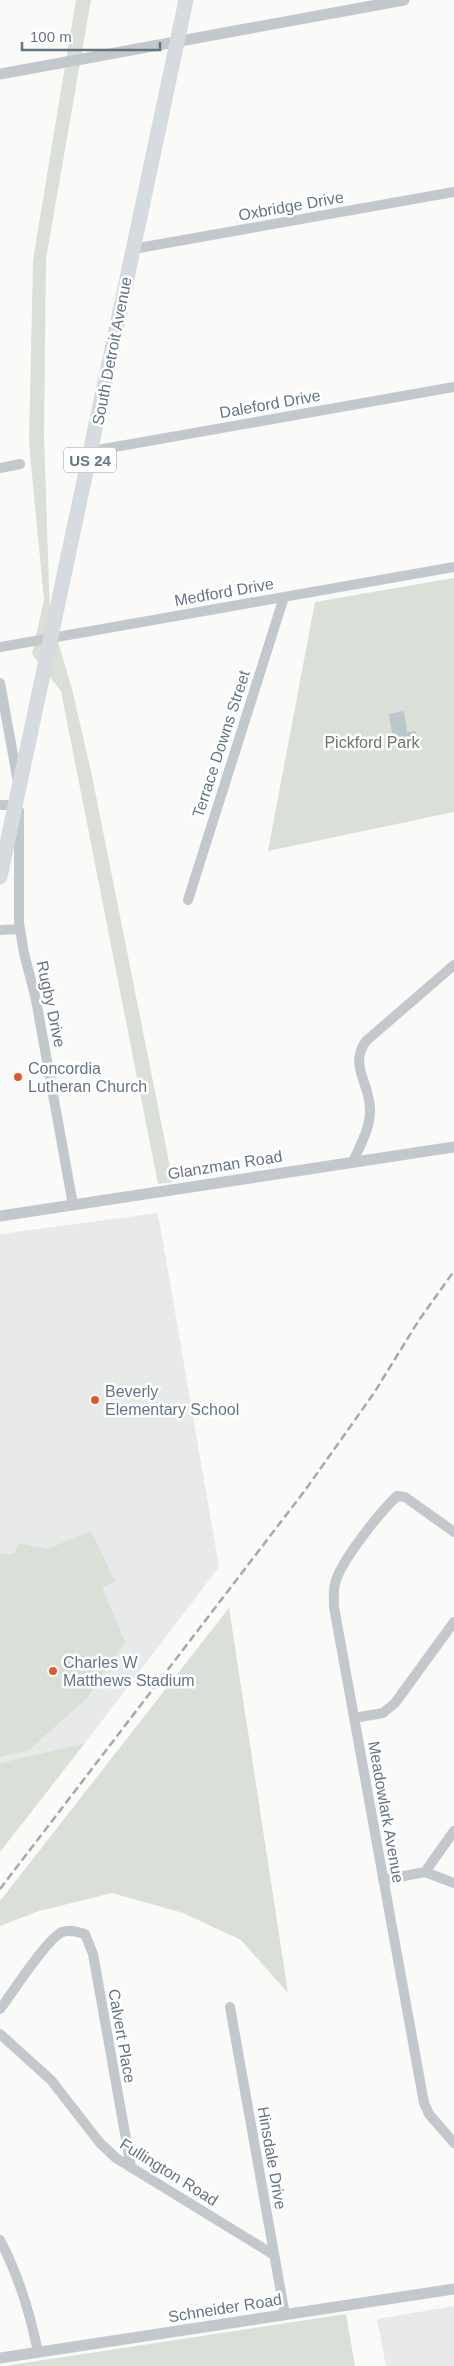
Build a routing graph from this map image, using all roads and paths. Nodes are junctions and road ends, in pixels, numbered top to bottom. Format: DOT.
graph roads {
  1 [pos="186,0"];
  2 [pos="404,0"];
  3 [pos="177,42"];
  4 [pos="0,74"];
  5 [pos="454,192"];
  6 [pos="133,249"];
  7 [pos="454,387"];
  8 [pos="92,451"];
  9 [pos="20,464"];
  10 [pos="0,468"];
  11 [pos="454,566"];
  12 [pos="284,597"];
  13 [pos="51,638"];
  14 [pos="0,646"];
  15 [pos="0,682"];
  16 [pos="19,788"];
  17 [pos="0,805"];
  18 [pos="15,805"];
  19 [pos="0,878"];
  20 [pos="188,900"];
  21 [pos="20,928"];
  22 [pos="0,930"];
  23 [pos="454,965"];
  24 [pos="454,1147"];
  25 [pos="353,1162"];
  26 [pos="73,1205"];
  27 [pos="0,1216"];
  28 [pos="454,1532"];
  29 [pos="454,1622"];
  30 [pos="354,1718"];
  31 [pos="454,1831"];
  32 [pos="425,1872"];
  33 [pos="383,1880"];
  34 [pos="454,1883"];
  35 [pos="230,2007"];
  36 [pos="0,2009"];
  37 [pos="0,2034"];
  38 [pos="454,2143"];
  39 [pos="131,2167"];
  40 [pos="0,2240"];
  41 [pos="274,2255"];
  42 [pos="454,2289"];
  43 [pos="285,2315"];
  44 [pos="38,2352"];
  45 [pos="0,2358"];
  1 -- 3 [label="main road, South Detroit Avenue / US 24"];
  2 -- 3 [label="street"];
  3 -- 4 [label="street"];
  3 -- 6 [label="main road, South Detroit Avenue / US 24"];
  5 -- 6 [label="street, Oxbridge Drive"];
  6 -- 8 [label="main road, South Detroit Avenue / US 24"];
  7 -- 8 [label="street, Daleford Drive"];
  8 -- 13 [label="main road, South Detroit Avenue / US 24"];
  9 -- 10 [label="street"];
  11 -- 12 [label="street, Medford Drive"];
  12 -- 13 [label="street, Medford Drive"];
  12 -- 20 [label="street, Terrace Downs Street"];
  13 -- 14 [label="street, Medford Drive"];
  13 -- 16 [label="main road, South Detroit Avenue / US 24"];
  15 -- 16 [label="street, Rugby Drive"];
  16 -- 18 [label="main road, South Detroit Avenue / US 24"];
  16 -- 21 [label="street, Rugby Drive"];
  17 -- 18 [label="street"];
  18 -- 19 [label="main road, South Detroit Avenue / US 24"];
  21 -- 22 [label="street"];
  21 -- 26 [label="street, Rugby Drive"];
  23 -- 25 [label="street"];
  24 -- 25 [label="street, Glanzman Road"];
  25 -- 26 [label="street, Glanzman Road"];
  26 -- 27 [label="street, Glanzman Road"];
  28 -- 30 [label="street, Meadowlark Avenue"];
  29 -- 30 [label="street"];
  30 -- 33 [label="street, Meadowlark Avenue"];
  31 -- 32 [label="street"];
  32 -- 33 [label="street"];
  32 -- 34 [label="street"];
  33 -- 38 [label="street, Meadowlark Avenue"];
  35 -- 41 [label="street, Hinsdale Drive"];
  36 -- 39 [label="street, Calvert Place"];
  37 -- 39 [label="street, Fullington Road"];
  39 -- 41 [label="street, Fullington Road"];
  40 -- 44 [label="street"];
  41 -- 43 [label="street, Hinsdale Drive"];
  42 -- 43 [label="street, Schneider Road"];
  43 -- 44 [label="street, Schneider Road"];
  44 -- 45 [label="street, Schneider Road"];
}
